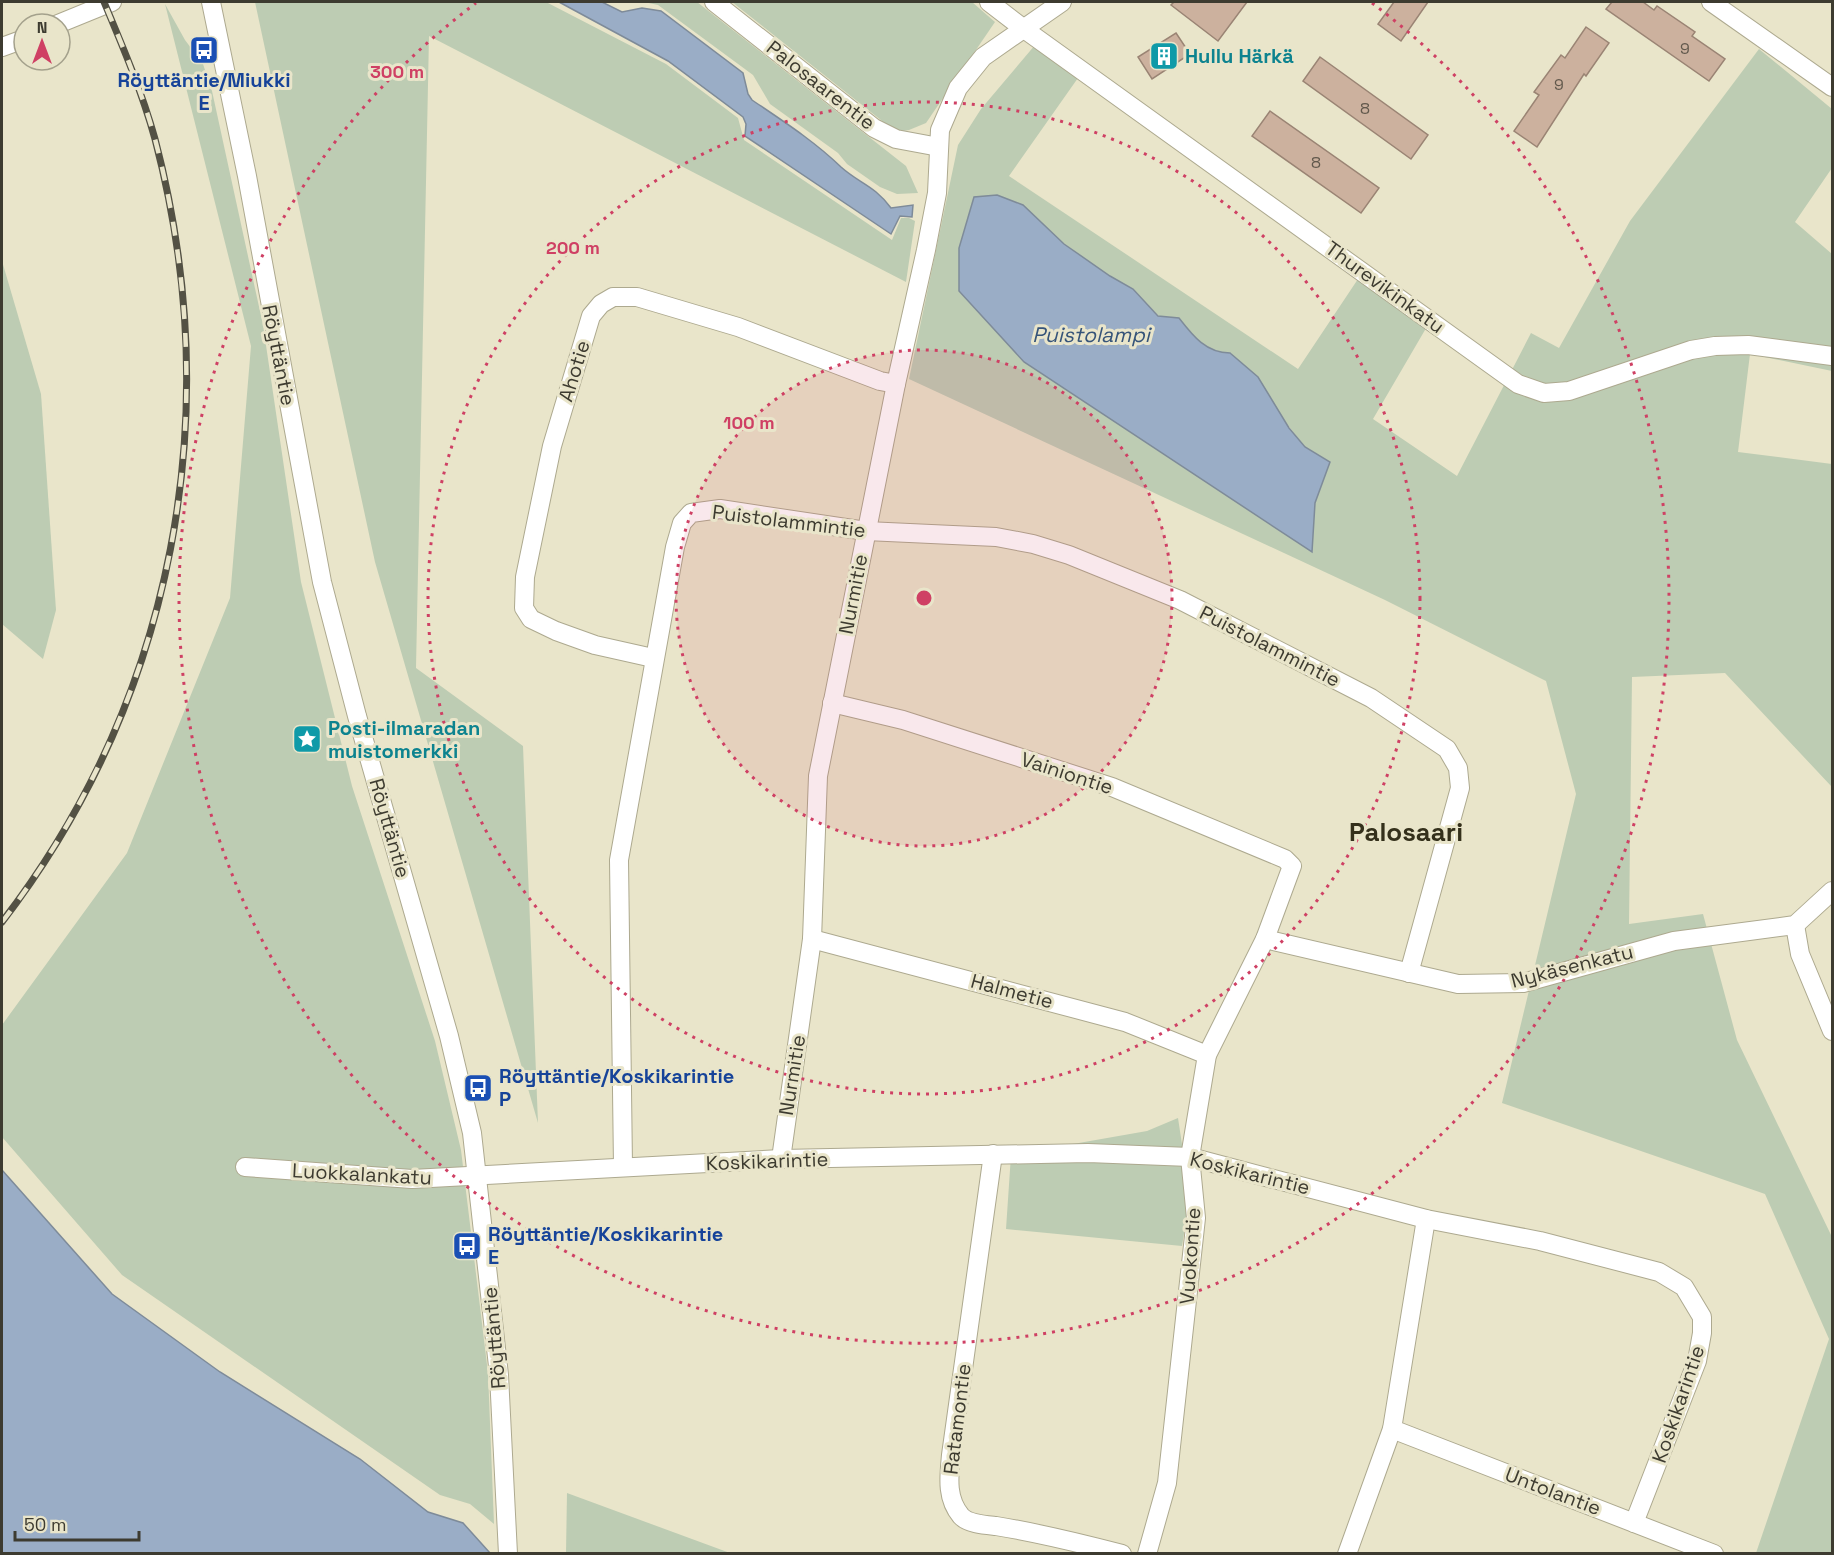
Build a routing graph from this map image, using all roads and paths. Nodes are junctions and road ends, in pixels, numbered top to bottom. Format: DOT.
graph roads {
  1 [pos="112,2"];
  2 [pos="211,2"];
  3 [pos="714,2"];
  4 [pos="989,2"];
  5 [pos="1062,2"];
  6 [pos="1711,2"];
  7 [pos="72,18"];
  8 [pos="1024,29"];
  9 [pos="1833,87"];
  10 [pos="939,147"];
  11 [pos="1833,356"];
  12 [pos="896,384"];
  13 [pos="866,531"];
  14 [pos="653,658"];
  15 [pos="832,703"];
  16 [pos="1292,866"];
  17 [pos="1833,891"];
  18 [pos="1795,925"];
  19 [pos="812,939"];
  20 [pos="1265,939"];
  21 [pos="1409,973"];
  22 [pos="1833,1031"];
  23 [pos="1208,1055"];
  24 [pos="993,1154"];
  25 [pos="1190,1157"];
  26 [pos="780,1159"];
  27 [pos="623,1166"];
  28 [pos="244,1167"];
  29 [pos="479,1176"];
  30 [pos="1426,1219"];
  31 [pos="1392,1429"];
  32 [pos="1634,1523"];
  33 [pos="508,1554"];
  34 [pos="1122,1554"];
  35 [pos="1147,1554"];
  36 [pos="1347,1554"];
  37 [pos="1714,1554"];
  1 -- 7 [label="street"];
  2 -- 29 [label="street, Röyttäntie"];
  3 -- 10 [label="street, Palosaarentie"];
  4 -- 8 [label="street, Thurevikinkatu"];
  5 -- 8 [label="street, Nurmitie"];
  6 -- 9 [label="street"];
  8 -- 10 [label="street, Nurmitie"];
  8 -- 11 [label="street, Thurevikinkatu"];
  10 -- 12 [label="street, Nurmitie"];
  12 -- 13 [label="street, Nurmitie"];
  12 -- 14 [label="street, Ahotie"];
  13 -- 14 [label="street, Puistolammintie"];
  13 -- 15 [label="street, Nurmitie"];
  13 -- 21 [label="street, Puistolammintie"];
  14 -- 27 [label="street, Puistolammintie"];
  15 -- 16 [label="street, Vainiontie"];
  15 -- 19 [label="street, Nurmitie"];
  16 -- 20 [label="street, Vuokontie"];
  17 -- 18 [label="street"];
  18 -- 21 [label="street, Nykäsenkatu"];
  18 -- 22 [label="street"];
  19 -- 23 [label="street, Halmetie"];
  19 -- 26 [label="street, Nurmitie"];
  20 -- 21 [label="street, Nykäsenkatu"];
  20 -- 23 [label="street, Vuokontie"];
  23 -- 25 [label="street, Vuokontie"];
  24 -- 25 [label="street, Koskikarintie"];
  24 -- 26 [label="street, Koskikarintie"];
  24 -- 34 [label="street, Ratamontie"];
  25 -- 30 [label="street, Koskikarintie"];
  25 -- 35 [label="street, Vuokontie"];
  26 -- 27 [label="street, Koskikarintie"];
  27 -- 29 [label="street, Koskikarintie"];
  28 -- 29 [label="street, Luokkalankatu"];
  29 -- 33 [label="street, Röyttäntie"];
  30 -- 31 [label="street"];
  30 -- 32 [label="street, Koskikarintie"];
  31 -- 32 [label="street, Untolantie"];
  31 -- 36 [label="street"];
  32 -- 37 [label="street, Untolantie"];
}
